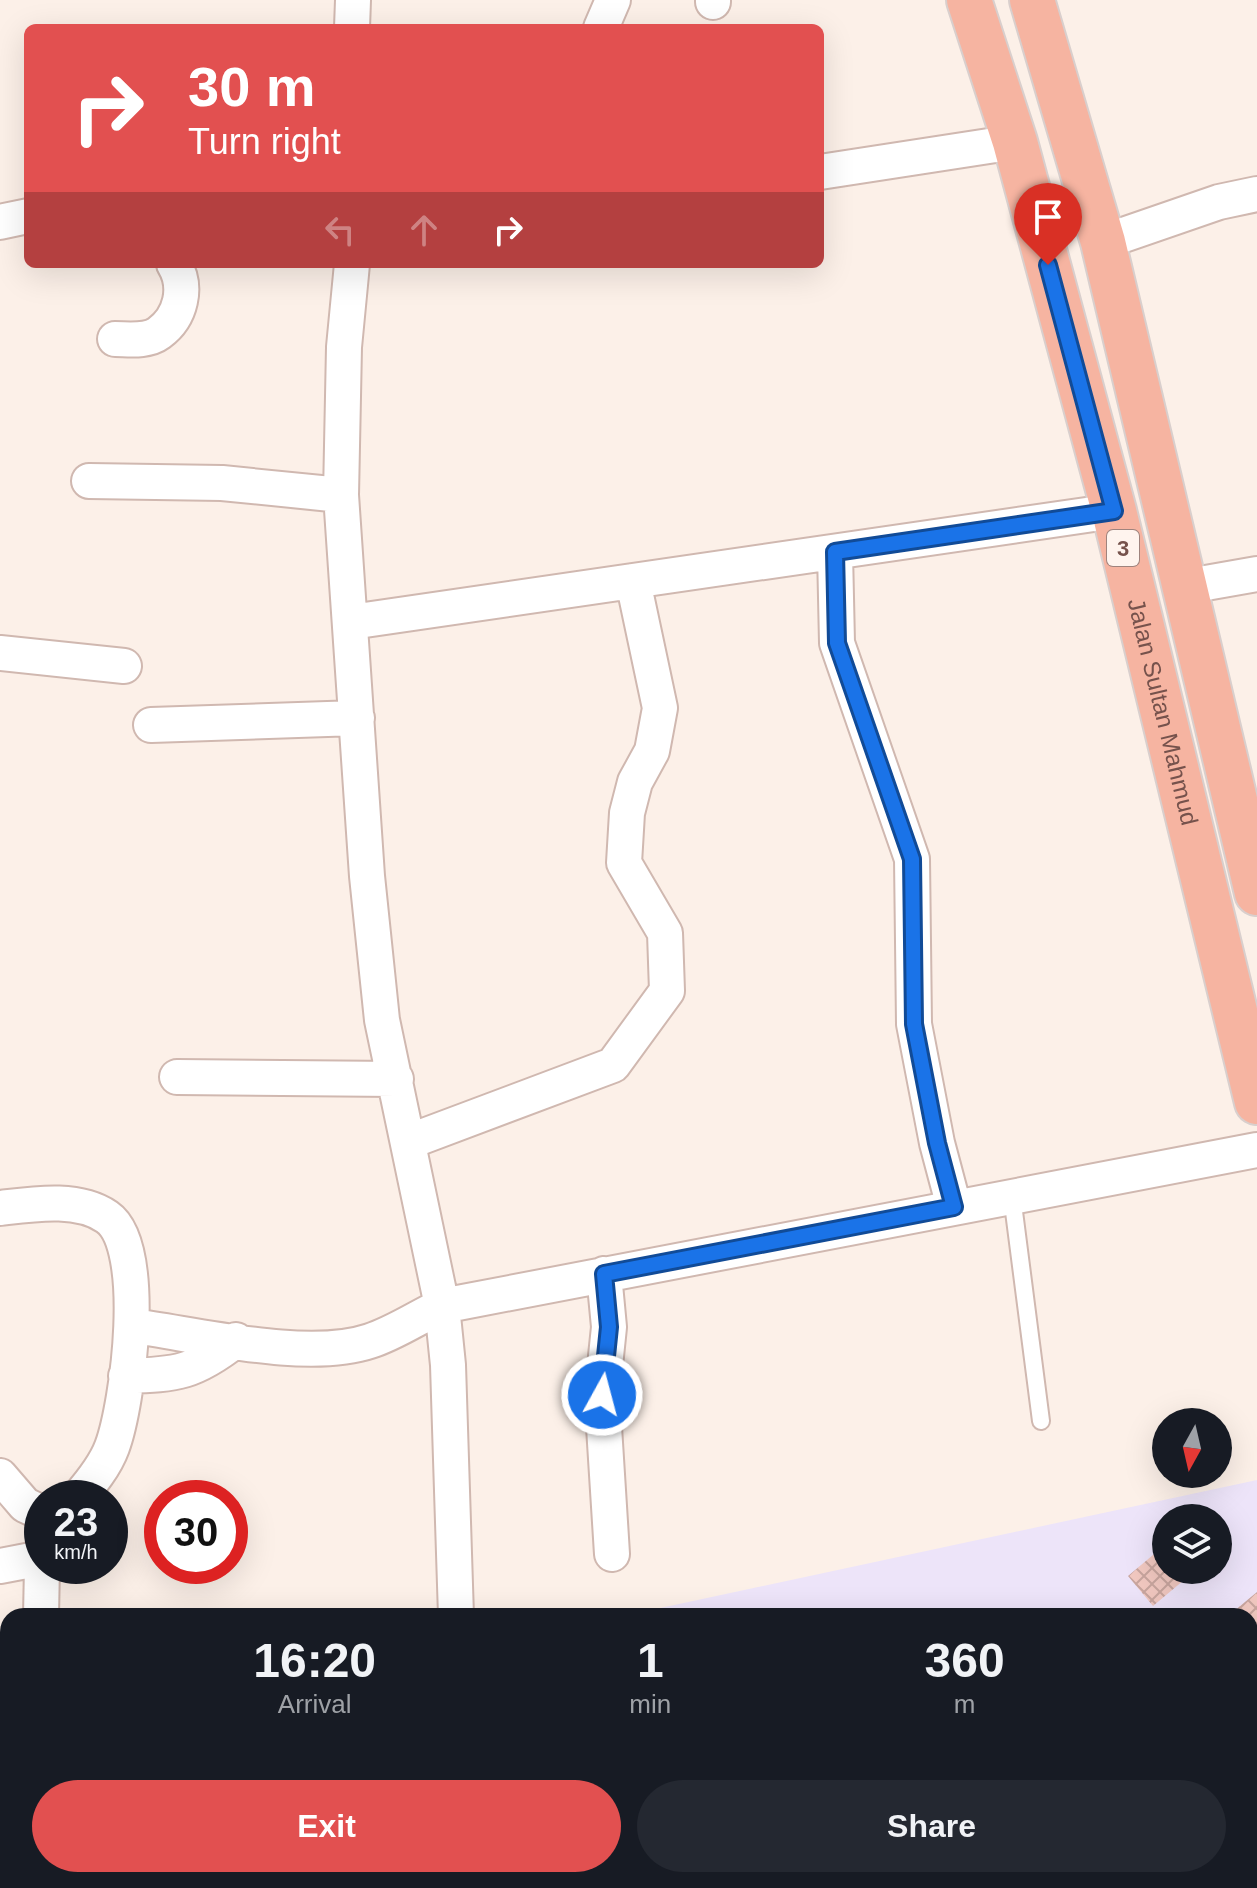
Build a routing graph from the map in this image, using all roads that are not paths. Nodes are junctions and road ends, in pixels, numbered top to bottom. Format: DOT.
graph roads {
  1 [pos="353,0"];
  2 [pos="613,0"];
  3 [pos="969,0"];
  4 [pos="1032,0"];
  5 [pos="352,24"];
  6 [pos="603,24"];
  7 [pos="1015,142"];
  8 [pos="824,171"];
  9 [pos="1257,194"];
  10 [pos="24,217"];
  11 [pos="0,222"];
  12 [pos="1103,242"];
  13 [pos="175,268"];
  14 [pos="352,268"];
  15 [pos="115,339"];
  16 [pos="89,481"];
  17 [pos="341,495"];
  18 [pos="1114,511"];
  19 [pos="835,552"];
  20 [pos="1257,574"];
  21 [pos="633,581"];
  22 [pos="1183,587"];
  23 [pos="351,622"];
  24 [pos="0,653"];
  25 [pos="124,666"];
  26 [pos="357,718"];
  27 [pos="151,725"];
  28 [pos="1257,893"];
  29 [pos="177,1077"];
  30 [pos="396,1079"];
  31 [pos="1257,1102"];
  32 [pos="408,1142"];
  33 [pos="1257,1150"];
  34 [pos="1012,1196"];
  35 [pos="954,1207"];
  36 [pos="0,1208"];
  37 [pos="604,1274"];
  38 [pos="442,1306"];
  39 [pos="133,1326"];
  40 [pos="236,1340"];
  41 [pos="126,1376"];
  42 [pos="1041,1421"];
  43 [pos="0,1476"];
  44 [pos="90,1480"];
  45 [pos="24,1504"];
  46 [pos="612,1554"];
  47 [pos="24,1561"];
  48 [pos="0,1566"];
  49 [pos="42,1584"];
  50 [pos="41,1608"];
  51 [pos="456,1608"];
  1 -- 5 [label="street"];
  2 -- 6 [label="street"];
  3 -- 7 [label="highway, Jalan Sultan Mahmud / 3"];
  4 -- 12 [label="highway, Jalan Sultan Mahmud / 3"];
  7 -- 8 [label="street"];
  7 -- 18 [label="highway, Jalan Sultan Mahmud / 3"];
  9 -- 12 [label="street"];
  10 -- 11 [label="street"];
  12 -- 22 [label="highway, Jalan Sultan Mahmud / 3"];
  13 -- 15 [label="street"];
  14 -- 17 [label="street"];
  16 -- 17 [label="street"];
  17 -- 23 [label="street"];
  18 -- 19 [label="street"];
  18 -- 31 [label="highway, Jalan Sultan Mahmud / 3"];
  19 -- 21 [label="street"];
  19 -- 35 [label="street"];
  20 -- 22 [label="street"];
  21 -- 23 [label="street"];
  21 -- 32 [label="street"];
  22 -- 28 [label="highway, Jalan Sultan Mahmud / 3"];
  23 -- 26 [label="street"];
  24 -- 25 [label="street"];
  26 -- 27 [label="street"];
  26 -- 30 [label="street"];
  29 -- 30 [label="street"];
  30 -- 32 [label="street"];
  32 -- 38 [label="street"];
  33 -- 34 [label="street"];
  34 -- 35 [label="street"];
  34 -- 42 [label="lane"];
  35 -- 37 [label="street"];
  36 -- 39 [label="street"];
  37 -- 38 [label="street"];
  37 -- 46 [label="street"];
  38 -- 40 [label="street"];
  38 -- 51 [label="street"];
  39 -- 40 [label="street"];
  39 -- 41 [label="street"];
  40 -- 41 [label="street"];
  41 -- 44 [label="street"];
  43 -- 45 [label="street"];
  47 -- 48 [label="street"];
  49 -- 50 [label="street"];
}
